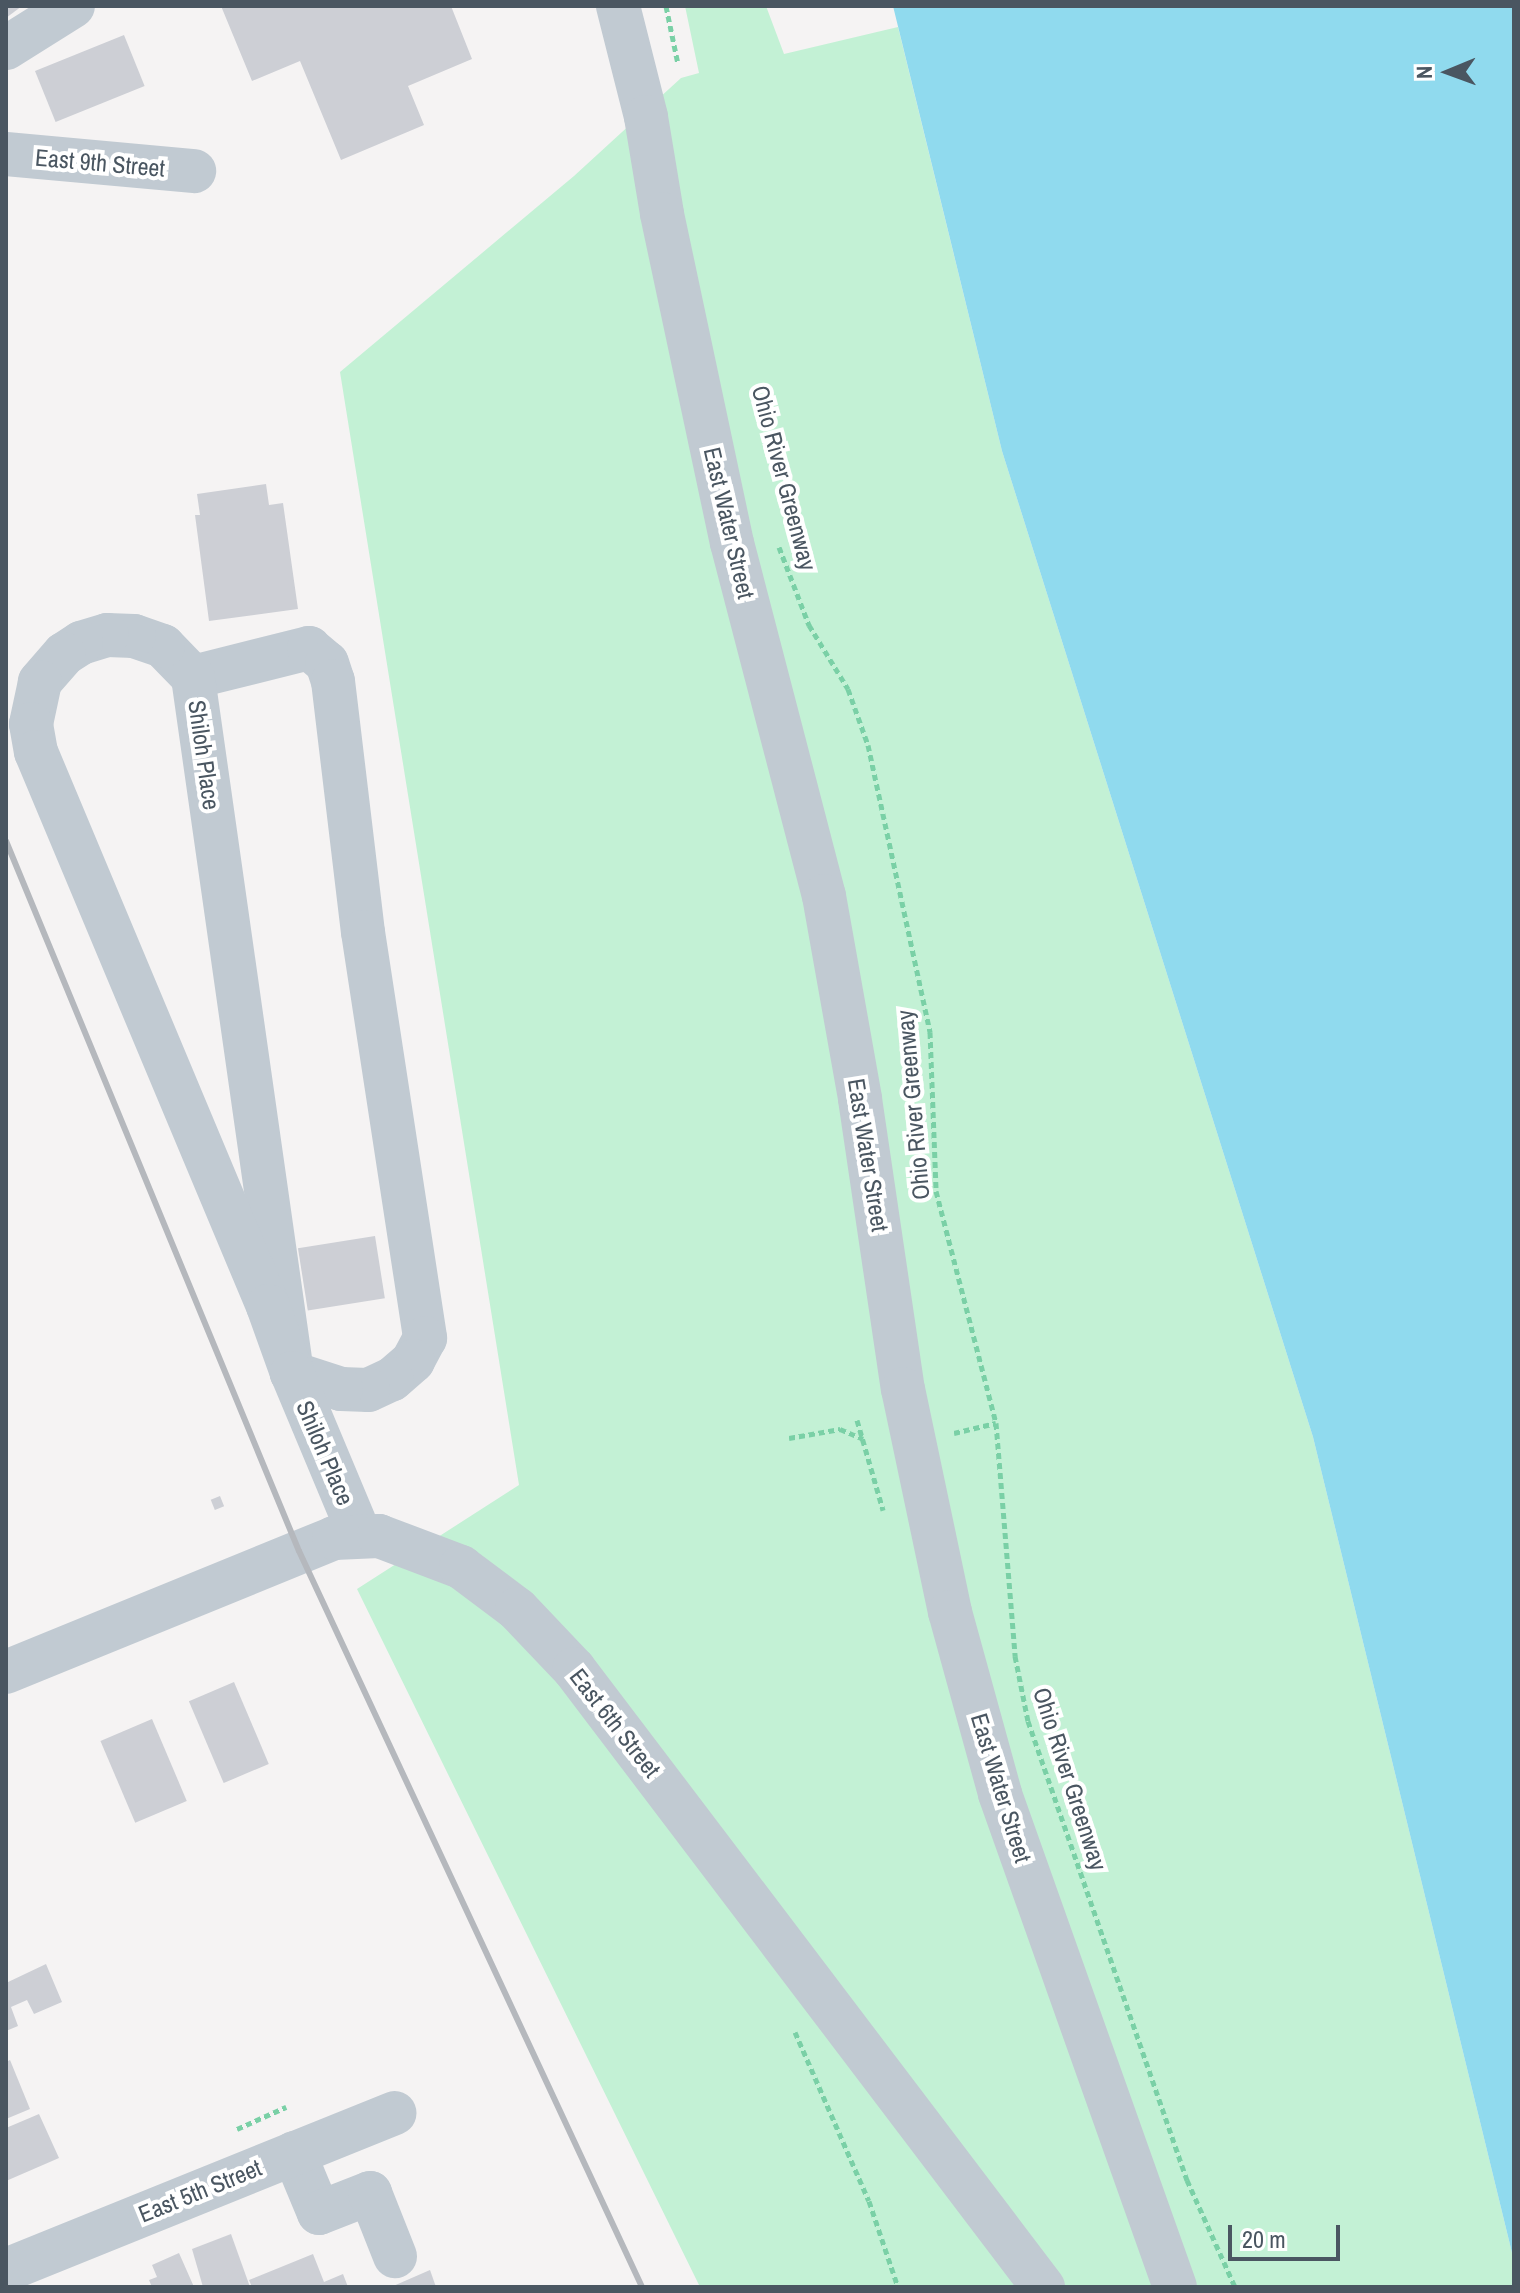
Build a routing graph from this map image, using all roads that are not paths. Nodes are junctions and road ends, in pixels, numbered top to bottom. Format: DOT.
graph roads {
  1 [pos="73,6"];
  2 [pos="618,6"];
  3 [pos="6,48"];
  4 [pos="6,154"];
  5 [pos="194,171"];
  6 [pos="193,677"];
  7 [pos="292,1373"];
  8 [pos="359,1533"];
  9 [pos="6,1672"];
  10 [pos="395,2113"];
  11 [pos="294,2153"];
  12 [pos="395,2256"];
  13 [pos="6,2270"];
  14 [pos="1043,2287"];
  15 [pos="1175,2287"];
  1 -- 3 [label="street"];
  2 -- 15 [label="street, East Water Street"];
  4 -- 5 [label="street, East 9th Street"];
  6 -- 7 [label="street, Shiloh Place"];
  6 -- 7 [label="street, Shiloh Place"];
  6 -- 7 [label="street"];
  7 -- 8 [label="street, Shiloh Place"];
  8 -- 9 [label="street"];
  8 -- 14 [label="street, East 6th Street"];
  10 -- 11 [label="street, East 5th Street"];
  11 -- 12 [label="street"];
  11 -- 13 [label="street, East 5th Street"];
}
